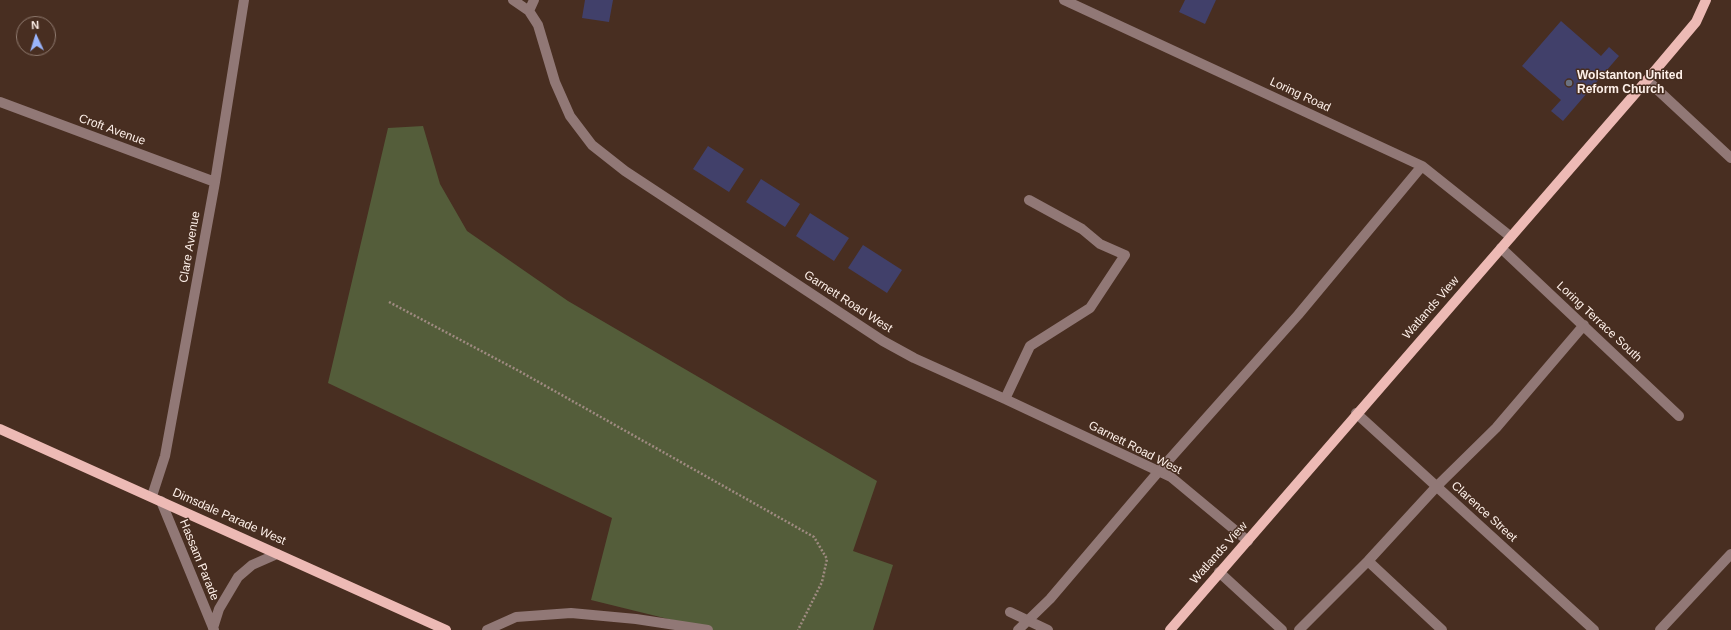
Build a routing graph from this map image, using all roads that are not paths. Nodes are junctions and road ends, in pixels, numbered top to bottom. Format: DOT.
graph roads {
  1 [pos="244,0"];
  2 [pos="513,0"];
  3 [pos="534,0"];
  4 [pos="1064,0"];
  5 [pos="1706,0"];
  6 [pos="529,11"];
  7 [pos="1647,80"];
  8 [pos="0,102"];
  9 [pos="1731,158"];
  10 [pos="1422,166"];
  11 [pos="215,182"];
  12 [pos="1029,200"];
  13 [pos="1511,237"];
  14 [pos="1501,248"];
  15 [pos="1584,325"];
  16 [pos="1005,399"];
  17 [pos="1356,413"];
  18 [pos="1679,416"];
  19 [pos="0,429"];
  20 [pos="1159,471"];
  21 [pos="1437,486"];
  22 [pos="156,498"];
  23 [pos="1248,541"];
  24 [pos="277,554"];
  25 [pos="1731,554"];
  26 [pos="1368,562"];
  27 [pos="1219,572"];
  28 [pos="1010,612"];
  29 [pos="1027,620"];
  30 [pos="213,629"];
  31 [pos="446,630"];
  32 [pos="487,630"];
  33 [pos="708,630"];
  34 [pos="1018,630"];
  35 [pos="1048,630"];
  36 [pos="1170,630"];
  37 [pos="1282,630"];
  38 [pos="1299,630"];
  39 [pos="1442,630"];
  40 [pos="1594,630"];
  41 [pos="1660,630"];
  1 -- 11 [label="street, Clare Avenue"];
  2 -- 6 [label="street, Garnett Road West"];
  3 -- 6 [label="street"];
  4 -- 10 [label="street, Loring Road"];
  5 -- 7 [label="main road, Watlands View"];
  6 -- 16 [label="street, Garnett Road West"];
  7 -- 9 [label="street"];
  7 -- 13 [label="main road, Watlands View"];
  8 -- 11 [label="street, Croft Avenue"];
  10 -- 13 [label="street, Loring Road"];
  10 -- 20 [label="street"];
  11 -- 22 [label="street, Clare Avenue"];
  12 -- 16 [label="street"];
  13 -- 14 [label="main road, Watlands View"];
  14 -- 15 [label="street, Loring Terrace South"];
  14 -- 17 [label="main road, Watlands View"];
  15 -- 18 [label="street, Loring Terrace South"];
  15 -- 21 [label="street"];
  16 -- 20 [label="street, Garnett Road West"];
  17 -- 21 [label="street, Clarence Street"];
  17 -- 23 [label="main road, Watlands View"];
  19 -- 22 [label="main road, Dimsdale Parade West"];
  20 -- 23 [label="street, Garnett Road West"];
  20 -- 29 [label="street"];
  21 -- 26 [label="street"];
  21 -- 40 [label="street, Clarence Street"];
  22 -- 24 [label="main road, Dimsdale Parade West"];
  22 -- 30 [label="street, Hassam Parade"];
  23 -- 27 [label="main road, Watlands View"];
  24 -- 30 [label="street"];
  24 -- 31 [label="main road, Dimsdale Parade West"];
  25 -- 41 [label="street"];
  26 -- 38 [label="street"];
  26 -- 39 [label="street"];
  27 -- 36 [label="main road, Watlands View"];
  27 -- 37 [label="street"];
  28 -- 29 [label="street"];
  29 -- 34 [label="street"];
  29 -- 35 [label="street"];
  32 -- 33 [label="street"];
}
